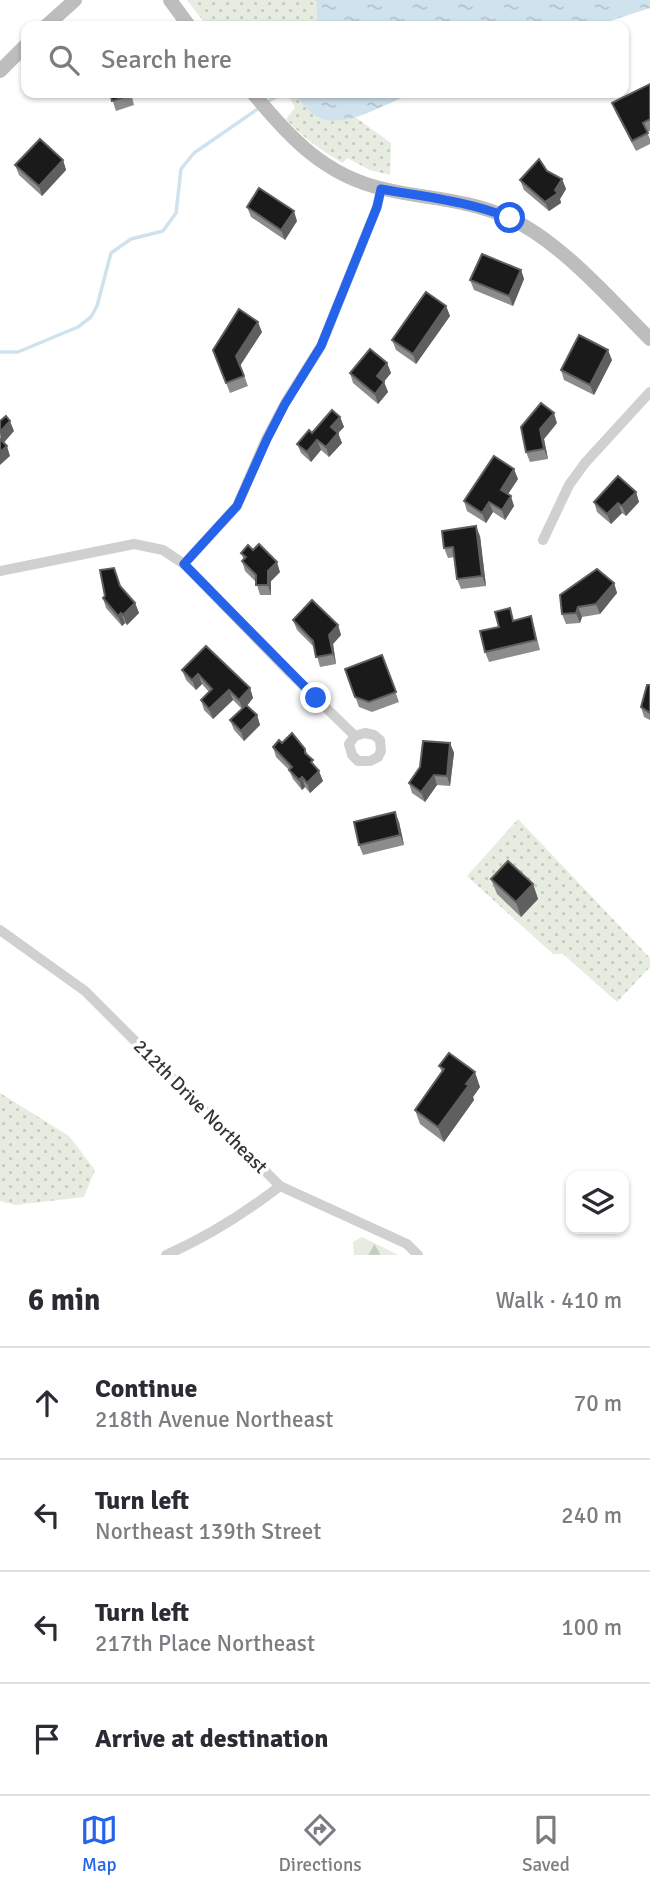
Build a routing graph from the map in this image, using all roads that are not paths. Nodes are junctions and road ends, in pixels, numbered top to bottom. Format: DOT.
graph roads {
  1 [pos="75,0"];
  2 [pos="170,0"];
  3 [pos="52,21"];
  4 [pos="186,21"];
  5 [pos="21,51"];
  6 [pos="0,71"];
  7 [pos="257,98"];
  8 [pos="381,189"];
  9 [pos="650,339"];
  10 [pos="650,392"];
  11 [pos="543,540"];
  12 [pos="184,564"];
  13 [pos="0,571"];
  14 [pos="355,736"];
  15 [pos="0,930"];
  16 [pos="281,1186"];
  17 [pos="166,1255"];
  18 [pos="418,1255"];
  1 -- 3 [label="street"];
  2 -- 4 [label="street"];
  5 -- 6 [label="street"];
  7 -- 8 [label="street"];
  8 -- 9 [label="street"];
  8 -- 12 [label="street"];
  10 -- 11 [label="street"];
  12 -- 13 [label="street"];
  12 -- 14 [label="street"];
  15 -- 16 [label="street, 212th Drive Northeast"];
  16 -- 17 [label="street"];
  16 -- 18 [label="street, 212th Drive Northeast"];
}
